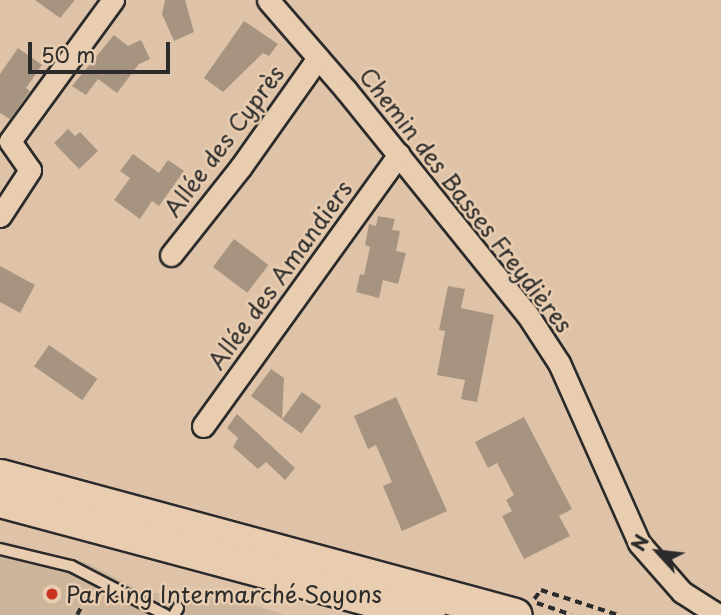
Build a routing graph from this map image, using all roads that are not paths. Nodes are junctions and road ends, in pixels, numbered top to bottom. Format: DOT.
graph roads {
  1 [pos="113,0"];
  2 [pos="268,0"];
  3 [pos="318,58"];
  4 [pos="399,154"];
  5 [pos="0,216"];
  6 [pos="171,255"];
  7 [pos="203,426"];
  8 [pos="0,476"];
  9 [pos="0,500"];
  10 [pos="152,529"];
  11 [pos="0,549"];
  12 [pos="524,608"];
  13 [pos="166,615"];
  14 [pos="428,615"];
  15 [pos="718,615"];
  1 -- 5 [label="street"];
  2 -- 3 [label="street, Chemin des Basses Freydières"];
  3 -- 4 [label="street, Chemin des Basses Freydières"];
  3 -- 6 [label="street, Allée des Cyprès"];
  4 -- 7 [label="street, Allée des Amandiers"];
  4 -- 15 [label="street, Chemin des Basses Freydières"];
  8 -- 10 [label="main road"];
  9 -- 10 [label="main road"];
  10 -- 12 [label="main road"];
  10 -- 14 [label="main road"];
  11 -- 13 [label="lane"];
}
